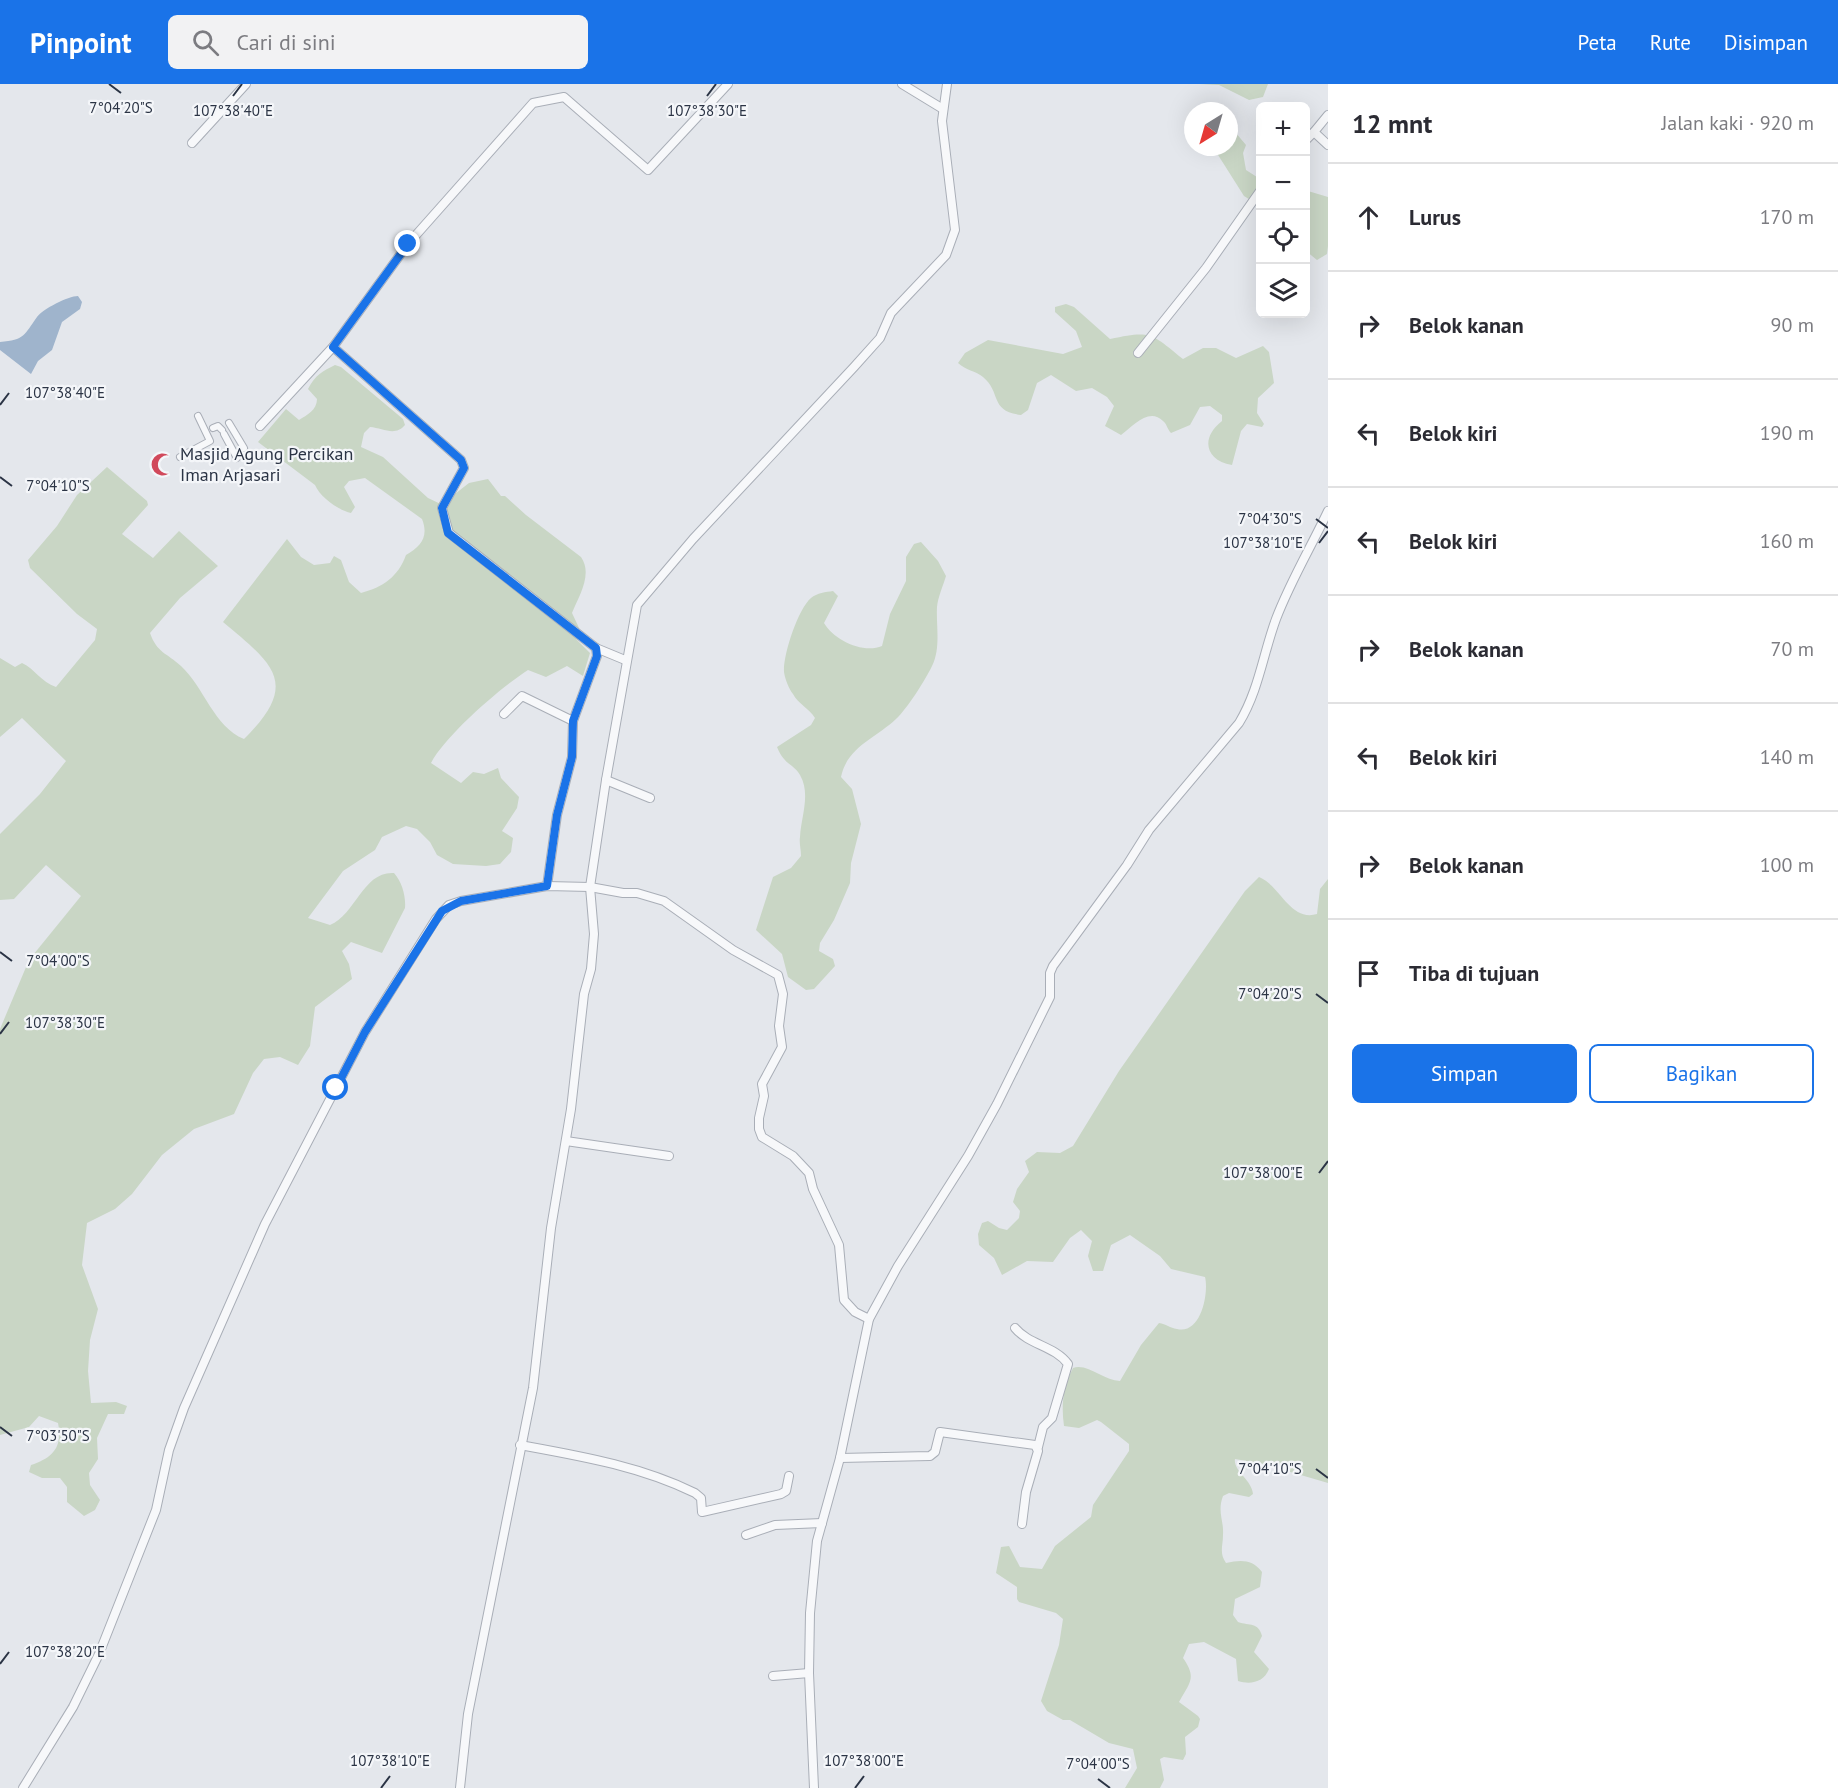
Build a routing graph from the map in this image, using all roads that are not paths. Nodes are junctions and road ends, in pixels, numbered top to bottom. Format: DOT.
graph roads {
  1 [pos="246,84"];
  2 [pos="728,84"];
  3 [pos="902,84"];
  4 [pos="947,84"];
  5 [pos="943,110"];
  6 [pos="1328,115"];
  7 [pos="1314,132"];
  8 [pos="1310,136"];
  9 [pos="192,143"];
  10 [pos="1328,145"];
  11 [pos="1256,197"];
  12 [pos="333,347"];
  13 [pos="1138,352"];
  14 [pos="198,416"];
  15 [pos="229,423"];
  16 [pos="260,426"];
  17 [pos="209,430"];
  18 [pos="228,434"];
  19 [pos="237,445"];
  20 [pos="180,457"];
  21 [pos="237,458"];
  22 [pos="1328,511"];
  23 [pos="596,648"];
  24 [pos="625,660"];
  25 [pos="504,714"];
  26 [pos="573,721"];
  27 [pos="606,780"];
  28 [pos="650,798"];
  29 [pos="547,886"];
  30 [pos="590,887"];
  31 [pos="566,1141"];
  32 [pos="669,1156"];
  33 [pos="869,1319"];
  34 [pos="1015,1328"];
  35 [pos="520,1445"];
  36 [pos="1038,1447"];
  37 [pos="840,1458"];
  38 [pos="789,1476"];
  39 [pos="822,1523"];
  40 [pos="1022,1524"];
  41 [pos="746,1534"];
  42 [pos="809,1673"];
  43 [pos="773,1676"];
  44 [pos="23,1788"];
  45 [pos="460,1788"];
  46 [pos="814,1788"];
  1 -- 9 [label="street"];
  2 -- 12 [label="street"];
  3 -- 5 [label="street"];
  4 -- 5 [label="street"];
  5 -- 24 [label="street"];
  6 -- 7 [label="street"];
  7 -- 8 [label="street"];
  7 -- 10 [label="street"];
  11 -- 13 [label="street"];
  12 -- 16 [label="street"];
  12 -- 23 [label="street"];
  14 -- 17 [label="street"];
  15 -- 18 [label="street"];
  17 -- 18 [label="street"];
  17 -- 20 [label="street"];
  18 -- 19 [label="street"];
  18 -- 19 [label="street"];
  19 -- 21 [label="street"];
  22 -- 33 [label="street"];
  23 -- 24 [label="street"];
  23 -- 26 [label="street"];
  24 -- 27 [label="street"];
  25 -- 26 [label="street"];
  26 -- 29 [label="street"];
  27 -- 28 [label="street"];
  27 -- 30 [label="street"];
  29 -- 30 [label="street"];
  29 -- 44 [label="street"];
  30 -- 31 [label="street"];
  30 -- 33 [label="street"];
  31 -- 32 [label="street"];
  31 -- 35 [label="street"];
  33 -- 37 [label="street"];
  34 -- 36 [label="street"];
  35 -- 38 [label="street"];
  35 -- 45 [label="street"];
  36 -- 37 [label="street"];
  36 -- 40 [label="street"];
  37 -- 39 [label="street"];
  39 -- 41 [label="street"];
  39 -- 42 [label="street"];
  42 -- 43 [label="street"];
  42 -- 46 [label="street"];
}
